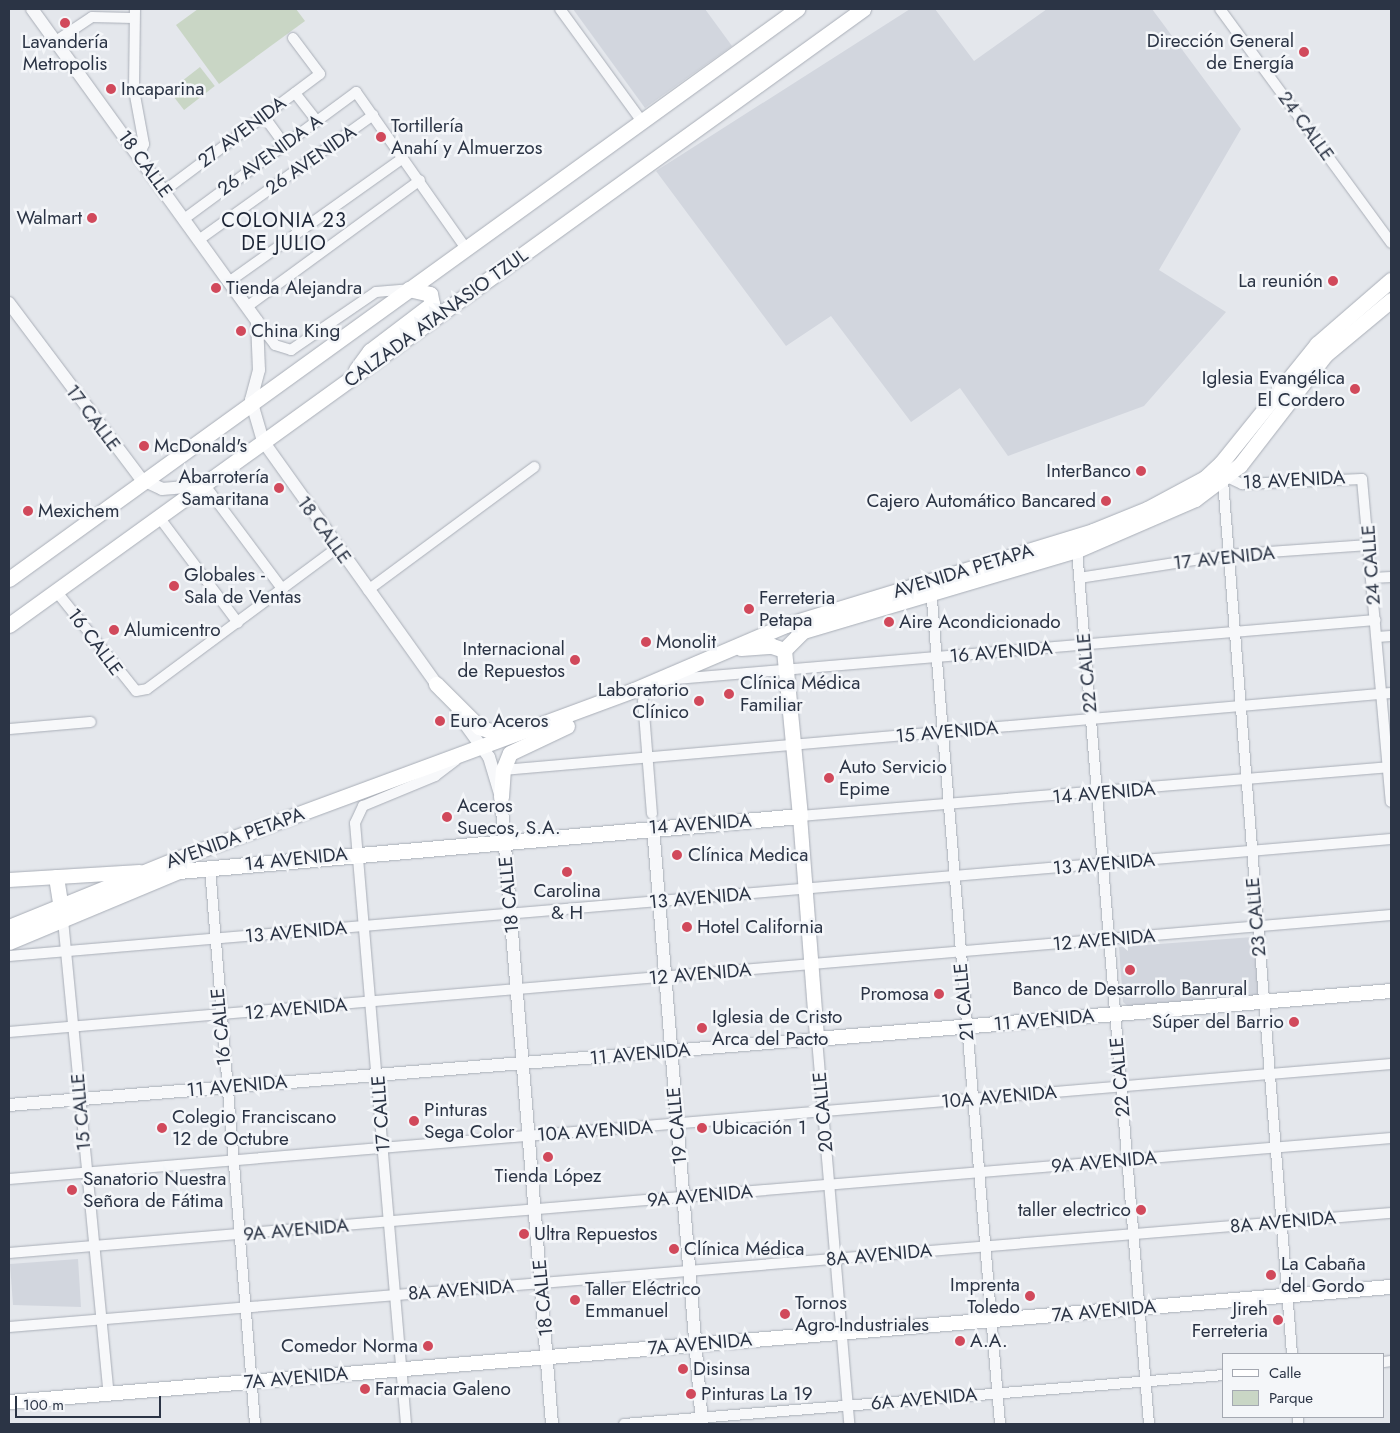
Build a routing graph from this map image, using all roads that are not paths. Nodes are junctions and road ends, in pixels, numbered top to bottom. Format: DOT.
graph roads {
  1 [pos="32,9"];
  2 [pos="560,9"];
  3 [pos="797,9"];
  4 [pos="863,9"];
  5 [pos="1220,9"];
  6 [pos="97,12"];
  7 [pos="134,14"];
  8 [pos="293,38"];
  9 [pos="56,42"];
  10 [pos="295,92"];
  11 [pos="263,116"];
  12 [pos="373,116"];
  13 [pos="641,120"];
  14 [pos="317,121"];
  15 [pos="284,144"];
  16 [pos="139,156"];
  17 [pos="403,158"];
  18 [pos="420,180"];
  19 [pos="164,191"];
  20 [pos="184,219"];
  21 [pos="200,239"];
  22 [pos="1391,243"];
  23 [pos="465,247"];
  24 [pos="1391,280"];
  25 [pos="230,281"];
  26 [pos="409,289"];
  27 [pos="1391,300"];
  28 [pos="9,303"];
  29 [pos="248,306"];
  30 [pos="257,322"];
  31 [pos="346,383"];
  32 [pos="251,400"];
  33 [pos="263,441"];
  34 [pos="534,467"];
  35 [pos="141,479"];
  36 [pos="1225,479"];
  37 [pos="1362,479"];
  38 [pos="203,485"];
  39 [pos="159,517"];
  40 [pos="1369,546"];
  41 [pos="337,548"];
  42 [pos="1077,550"];
  43 [pos="1226,555"];
  44 [pos="1391,577"];
  45 [pos="1079,578"];
  46 [pos="1372,578"];
  47 [pos="9,579"];
  48 [pos="931,587"];
  49 [pos="283,590"];
  50 [pos="368,590"];
  51 [pos="56,591"];
  52 [pos="1375,620"];
  53 [pos="238,623"];
  54 [pos="9,625"];
  55 [pos="1233,632"];
  56 [pos="1377,636"];
  57 [pos="1391,636"];
  58 [pos="1085,645"];
  59 [pos="732,649"];
  60 [pos="784,650"];
  61 [pos="935,658"];
  62 [pos="788,671"];
  63 [pos="656,680"];
  64 [pos="436,684"];
  65 [pos="1386,694"];
  66 [pos="638,695"];
  67 [pos="1239,706"];
  68 [pos="1091,719"];
  69 [pos="91,722"];
  70 [pos="9,729"];
  71 [pos="941,732"];
  72 [pos="794,745"];
  73 [pos="484,748"];
  74 [pos="463,754"];
  75 [pos="646,758"];
  76 [pos="1390,768"];
  77 [pos="502,770"];
  78 [pos="1245,780"];
  79 [pos="1097,794"];
  80 [pos="501,796"];
  81 [pos="1391,802"];
  82 [pos="363,806"];
  83 [pos="948,806"];
  84 [pos="800,816"];
  85 [pos="652,821"];
  86 [pos="1391,839"];
  87 [pos="505,840"];
  88 [pos="1251,851"];
  89 [pos="358,853"];
  90 [pos="1103,864"];
  91 [pos="210,868"];
  92 [pos="179,871"];
  93 [pos="143,872"];
  94 [pos="953,876"];
  95 [pos="56,877"];
  96 [pos="9,880"];
  97 [pos="806,889"];
  98 [pos="659,901"];
  99 [pos="62,914"];
  100 [pos="511,914"];
  101 [pos="1391,915"];
  102 [pos="366,926"];
  103 [pos="9,927"];
  104 [pos="1257,927"];
  105 [pos="214,939"];
  106 [pos="1109,939"];
  107 [pos="9,942"];
  108 [pos="66,951"];
  109 [pos="960,952"];
  110 [pos="9,956"];
  111 [pos="811,965"];
  112 [pos="666,977"];
  113 [pos="517,990"];
  114 [pos="1391,991"];
  115 [pos="372,1002"];
  116 [pos="1263,1002"];
  117 [pos="1115,1014"];
  118 [pos="220,1015"];
  119 [pos="966,1026"];
  120 [pos="74,1028"];
  121 [pos="9,1032"];
  122 [pos="816,1039"];
  123 [pos="670,1051"];
  124 [pos="523,1063"];
  125 [pos="1391,1064"];
  126 [pos="1269,1074"];
  127 [pos="378,1075"];
  128 [pos="227,1087"];
  129 [pos="1121,1087"];
  130 [pos="80,1098"];
  131 [pos="972,1099"];
  132 [pos="9,1105"];
  133 [pos="823,1112"];
  134 [pos="678,1124"];
  135 [pos="528,1136"];
  136 [pos="1391,1138"];
  137 [pos="382,1147"];
  138 [pos="1275,1148"];
  139 [pos="233,1160"];
  140 [pos="1127,1161"];
  141 [pos="87,1172"];
  142 [pos="979,1173"];
  143 [pos="9,1179"];
  144 [pos="829,1185"];
  145 [pos="684,1197"];
  146 [pos="534,1210"];
  147 [pos="1391,1213"];
  148 [pos="390,1222"];
  149 [pos="1282,1222"];
  150 [pos="1133,1234"];
  151 [pos="239,1236"];
  152 [pos="95,1247"];
  153 [pos="985,1247"];
  154 [pos="9,1254"];
  155 [pos="835,1259"];
  156 [pos="689,1271"];
  157 [pos="542,1284"];
  158 [pos="1391,1288"];
  159 [pos="396,1295"];
  160 [pos="1288,1295"];
  161 [pos="1140,1307"];
  162 [pos="245,1308"];
  163 [pos="102,1319"];
  164 [pos="991,1321"];
  165 [pos="9,1327"];
  166 [pos="842,1333"];
  167 [pos="695,1344"];
  168 [pos="1292,1353"];
  169 [pos="548,1357"];
  170 [pos="401,1369"];
  171 [pos="1222,1375"];
  172 [pos="1146,1381"];
  173 [pos="252,1382"];
  174 [pos="997,1393"];
  175 [pos="109,1394"];
  176 [pos="9,1402"];
  177 [pos="848,1406"];
  178 [pos="702,1421"];
  179 [pos="255,1424"];
  180 [pos="406,1424"];
  181 [pos="552,1424"];
  182 [pos="624,1424"];
  183 [pos="850,1424"];
  184 [pos="1000,1424"];
  185 [pos="1149,1424"];
  1 -- 9 [label="street, 18 CALLE"];
  2 -- 13 [label="street"];
  3 -- 13 [label="main road, CALZADA ATANASIO TZUL"];
  4 -- 31 [label="main road, CALZADA ATANASIO TZUL"];
  5 -- 22 [label="street, 24 CALLE"];
  6 -- 7 [label="street"];
  6 -- 9 [label="street"];
  7 -- 16 [label="street"];
  8 -- 10 [label="street, 27 AVENIDA"];
  9 -- 16 [label="street, 18 CALLE"];
  10 -- 11 [label="street, 27 AVENIDA"];
  10 -- 14 [label="street"];
  11 -- 15 [label="street"];
  11 -- 19 [label="street, 27 AVENIDA"];
  12 -- 14 [label="street, 26 AVENIDA A"];
  12 -- 17 [label="street"];
  12 -- 21 [label="street, 26 AVENIDA"];
  13 -- 23 [label="main road, CALZADA ATANASIO TZUL"];
  14 -- 15 [label="street, 26 AVENIDA A"];
  15 -- 20 [label="street, 26 AVENIDA A"];
  16 -- 19 [label="street, 18 CALLE"];
  17 -- 18 [label="street"];
  17 -- 25 [label="street"];
  18 -- 23 [label="street"];
  18 -- 29 [label="street"];
  19 -- 20 [label="street, 18 CALLE"];
  20 -- 21 [label="street, 18 CALLE"];
  21 -- 25 [label="street, 18 CALLE"];
  23 -- 26 [label="main road, CALZADA ATANASIO TZUL"];
  24 -- 48 [label="main road, AVENIDA PETAPA"];
  25 -- 29 [label="street, 18 CALLE"];
  26 -- 30 [label="street, 18 CALLE"];
  26 -- 31 [label="main road"];
  26 -- 32 [label="main road, CALZADA ATANASIO TZUL"];
  27 -- 36 [label="main road, AVENIDA PETAPA"];
  28 -- 35 [label="street, 17 CALLE"];
  29 -- 30 [label="street, 18 CALLE"];
  30 -- 32 [label="street, 18 CALLE"];
  31 -- 33 [label="main road, CALZADA ATANASIO TZUL"];
  32 -- 33 [label="street, 18 CALLE"];
  32 -- 35 [label="main road, CALZADA ATANASIO TZUL"];
  33 -- 38 [label="main road, CALZADA ATANASIO TZUL"];
  33 -- 41 [label="street, 18 CALLE"];
  34 -- 50 [label="street"];
  35 -- 38 [label="street, 17 CALLE"];
  35 -- 47 [label="main road, CALZADA ATANASIO TZUL"];
  36 -- 37 [label="street, 18 AVENIDA"];
  36 -- 42 [label="main road, AVENIDA PETAPA"];
  36 -- 43 [label="street, 23 CALLE"];
  37 -- 40 [label="street, 24 CALLE"];
  38 -- 39 [label="main road, CALZADA ATANASIO TZUL"];
  38 -- 49 [label="street"];
  39 -- 51 [label="main road, CALZADA ATANASIO TZUL"];
  39 -- 53 [label="street"];
  40 -- 43 [label="street, 17 AVENIDA"];
  40 -- 46 [label="street, 24 CALLE"];
  41 -- 49 [label="street"];
  41 -- 50 [label="street, 18 CALLE"];
  42 -- 45 [label="street, 22 CALLE"];
  42 -- 48 [label="main road, AVENIDA PETAPA"];
  43 -- 45 [label="street, 17 AVENIDA"];
  43 -- 55 [label="street, 23 CALLE"];
  44 -- 46 [label="street"];
  45 -- 58 [label="street, 22 CALLE"];
  46 -- 52 [label="street, 24 CALLE"];
  48 -- 59 [label="main road, AVENIDA PETAPA"];
  48 -- 60 [label="main road, AVENIDA PETAPA"];
  48 -- 61 [label="street, 21 CALLE"];
  49 -- 53 [label="street"];
  50 -- 64 [label="street, 18 CALLE"];
  51 -- 53 [label="street, 16 CALLE"];
  51 -- 54 [label="main road, CALZADA ATANASIO TZUL"];
  52 -- 55 [label="street, 16 AVENIDA"];
  52 -- 56 [label="street, 24 CALLE"];
  55 -- 58 [label="street, 16 AVENIDA"];
  55 -- 67 [label="street, 23 CALLE"];
  56 -- 57 [label="street"];
  56 -- 65 [label="street, 24 CALLE"];
  58 -- 61 [label="street, 16 AVENIDA"];
  58 -- 68 [label="street, 22 CALLE"];
  59 -- 60 [label="main road"];
  59 -- 63 [label="main road, AVENIDA PETAPA"];
  60 -- 62 [label="main road, 20 CALLE"];
  61 -- 62 [label="street, 16 AVENIDA"];
  61 -- 71 [label="street, 21 CALLE"];
  62 -- 63 [label="street, 16 AVENIDA"];
  62 -- 72 [label="main road, 20 CALLE"];
  63 -- 66 [label="main road, AVENIDA PETAPA"];
  64 -- 66 [label="main road"];
  64 -- 73 [label="street, 18 CALLE"];
  65 -- 67 [label="street, 15 AVENIDA"];
  65 -- 76 [label="street, 24 CALLE"];
  66 -- 73 [label="main road, AVENIDA PETAPA"];
  66 -- 75 [label="street, 19 CALLE"];
  66 -- 77 [label="main road"];
  67 -- 68 [label="street, 15 AVENIDA"];
  67 -- 78 [label="street, 23 CALLE"];
  68 -- 71 [label="street, 15 AVENIDA"];
  68 -- 79 [label="street, 22 CALLE"];
  69 -- 70 [label="street"];
  71 -- 72 [label="street, 15 AVENIDA"];
  71 -- 83 [label="street, 21 CALLE"];
  72 -- 75 [label="street, 15 AVENIDA"];
  72 -- 84 [label="main road, 20 CALLE"];
  73 -- 74 [label="main road, AVENIDA PETAPA"];
  73 -- 80 [label="street, 18 CALLE"];
  74 -- 82 [label="street, AVENIDA PETAPA"];
  74 -- 93 [label="main road, AVENIDA PETAPA"];
  75 -- 77 [label="street, 15 AVENIDA"];
  75 -- 85 [label="street, 19 CALLE"];
  76 -- 78 [label="street, 14 AVENIDA"];
  76 -- 81 [label="street, 24 CALLE"];
  77 -- 80 [label="main road"];
  78 -- 79 [label="street, 14 AVENIDA"];
  78 -- 88 [label="street, 23 CALLE"];
  79 -- 83 [label="street, 14 AVENIDA"];
  79 -- 90 [label="street, 22 CALLE"];
  80 -- 87 [label="street, 18 CALLE"];
  82 -- 89 [label="street, 17 CALLE"];
  83 -- 84 [label="street, 14 AVENIDA"];
  83 -- 94 [label="street, 21 CALLE"];
  84 -- 85 [label="main road, 14 AVENIDA"];
  84 -- 97 [label="main road, 20 CALLE"];
  85 -- 87 [label="main road, 14 AVENIDA"];
  85 -- 98 [label="street, 19 CALLE"];
  86 -- 88 [label="street, 13 AVENIDA"];
  87 -- 89 [label="main road, 14 AVENIDA"];
  87 -- 100 [label="street, 18 CALLE"];
  88 -- 90 [label="street, 13 AVENIDA"];
  88 -- 104 [label="street, 23 CALLE"];
  89 -- 91 [label="main road, 14 AVENIDA"];
  89 -- 102 [label="street, 17 CALLE"];
  90 -- 94 [label="street, 13 AVENIDA"];
  90 -- 106 [label="street, 22 CALLE"];
  91 -- 92 [label="main road, 14 AVENIDA"];
  91 -- 105 [label="street, 16 CALLE"];
  92 -- 93 [label="main road, 14 AVENIDA"];
  92 -- 99 [label="main road, AVENIDA PETAPA"];
  93 -- 95 [label="main road, 14 AVENIDA"];
  93 -- 99 [label="main road, AVENIDA PETAPA"];
  94 -- 97 [label="street, 13 AVENIDA"];
  94 -- 109 [label="street, 21 CALLE"];
  95 -- 96 [label="main road, 14 AVENIDA"];
  95 -- 99 [label="main road"];
  97 -- 98 [label="street, 13 AVENIDA"];
  97 -- 111 [label="main road, 20 CALLE"];
  98 -- 100 [label="street, 13 AVENIDA"];
  98 -- 112 [label="street, 19 CALLE"];
  99 -- 103 [label="main road, AVENIDA PETAPA"];
  99 -- 107 [label="main road, AVENIDA PETAPA"];
  99 -- 108 [label="street, 15 CALLE"];
  100 -- 102 [label="street, 13 AVENIDA"];
  100 -- 113 [label="street, 18 CALLE"];
  101 -- 104 [label="street, 12 AVENIDA"];
  102 -- 105 [label="street, 13 AVENIDA"];
  102 -- 115 [label="street, 17 CALLE"];
  104 -- 106 [label="street, 12 AVENIDA"];
  104 -- 116 [label="street, 23 CALLE"];
  105 -- 108 [label="street, 13 AVENIDA"];
  105 -- 118 [label="street, 16 CALLE"];
  106 -- 109 [label="street, 12 AVENIDA"];
  106 -- 117 [label="street, 22 CALLE"];
  108 -- 110 [label="street, 13 AVENIDA"];
  108 -- 120 [label="street, 15 CALLE"];
  109 -- 111 [label="street, 12 AVENIDA"];
  109 -- 119 [label="street, 21 CALLE"];
  111 -- 112 [label="street, 12 AVENIDA"];
  111 -- 122 [label="main road, 20 CALLE"];
  112 -- 113 [label="street, 12 AVENIDA"];
  112 -- 123 [label="street, 19 CALLE"];
  113 -- 115 [label="street, 12 AVENIDA"];
  113 -- 124 [label="street, 18 CALLE"];
  114 -- 116 [label="main road, 11 AVENIDA"];
  115 -- 118 [label="street, 12 AVENIDA"];
  115 -- 127 [label="street, 17 CALLE"];
  116 -- 117 [label="main road, 11 AVENIDA"];
  116 -- 126 [label="street, 23 CALLE"];
  117 -- 119 [label="main road, 11 AVENIDA"];
  117 -- 129 [label="street, 22 CALLE"];
  118 -- 120 [label="street, 12 AVENIDA"];
  118 -- 128 [label="street, 16 CALLE"];
  119 -- 122 [label="main road, 11 AVENIDA"];
  119 -- 131 [label="street, 21 CALLE"];
  120 -- 121 [label="street, 12 AVENIDA"];
  120 -- 130 [label="street, 15 CALLE"];
  122 -- 123 [label="street, 11 AVENIDA"];
  122 -- 133 [label="street, 20 CALLE"];
  123 -- 124 [label="street, 11 AVENIDA"];
  123 -- 134 [label="street, 19 CALLE"];
  124 -- 127 [label="street, 11 AVENIDA"];
  124 -- 135 [label="street, 18 CALLE"];
  125 -- 126 [label="street, 10A AVENIDA"];
  126 -- 129 [label="street, 10A AVENIDA"];
  126 -- 138 [label="street, 23 CALLE"];
  127 -- 128 [label="street, 11 AVENIDA"];
  127 -- 137 [label="street, 17 CALLE"];
  128 -- 130 [label="street, 11 AVENIDA"];
  128 -- 139 [label="street, 16 CALLE"];
  129 -- 131 [label="street, 10A AVENIDA"];
  129 -- 140 [label="street, 22 CALLE"];
  130 -- 132 [label="street, 11 AVENIDA"];
  130 -- 141 [label="street, 15 CALLE"];
  131 -- 133 [label="street, 10A AVENIDA"];
  131 -- 142 [label="street, 21 CALLE"];
  133 -- 134 [label="street, 10A AVENIDA"];
  133 -- 144 [label="street, 20 CALLE"];
  134 -- 135 [label="street, 10A AVENIDA"];
  134 -- 145 [label="street, 19 CALLE"];
  135 -- 137 [label="street, 10A AVENIDA"];
  135 -- 146 [label="street, 18 CALLE"];
  136 -- 138 [label="street, 9A AVENIDA"];
  137 -- 139 [label="street, 10A AVENIDA"];
  137 -- 148 [label="street, 17 CALLE"];
  138 -- 140 [label="street, 9A AVENIDA"];
  138 -- 149 [label="street, 23 CALLE"];
  139 -- 141 [label="street, 10A AVENIDA"];
  139 -- 151 [label="street, 16 CALLE"];
  140 -- 142 [label="street, 9A AVENIDA"];
  140 -- 150 [label="street, 22 CALLE"];
  141 -- 143 [label="street, 10A AVENIDA"];
  141 -- 152 [label="street, 15 CALLE"];
  142 -- 144 [label="street, 9A AVENIDA"];
  142 -- 153 [label="street, 21 CALLE"];
  144 -- 145 [label="street, 9A AVENIDA"];
  144 -- 155 [label="street, 20 CALLE"];
  145 -- 146 [label="street, 9A AVENIDA"];
  145 -- 156 [label="street, 19 CALLE"];
  146 -- 148 [label="street, 9A AVENIDA"];
  146 -- 157 [label="street, 18 CALLE"];
  147 -- 149 [label="street, 8A AVENIDA"];
  148 -- 151 [label="street, 9A AVENIDA"];
  148 -- 159 [label="street, 17 CALLE"];
  149 -- 150 [label="street, 8A AVENIDA"];
  149 -- 160 [label="street, 23 CALLE"];
  150 -- 153 [label="street, 8A AVENIDA"];
  150 -- 161 [label="street, 22 CALLE"];
  151 -- 152 [label="street, 9A AVENIDA"];
  151 -- 162 [label="street, 16 CALLE"];
  152 -- 154 [label="street, 9A AVENIDA"];
  152 -- 163 [label="street, 15 CALLE"];
  153 -- 155 [label="street, 8A AVENIDA"];
  153 -- 164 [label="street, 21 CALLE"];
  155 -- 156 [label="street, 8A AVENIDA"];
  155 -- 166 [label="street, 20 CALLE"];
  156 -- 157 [label="street, 8A AVENIDA"];
  156 -- 167 [label="street, 19 CALLE"];
  157 -- 159 [label="street, 8A AVENIDA"];
  157 -- 169 [label="street, 18 CALLE"];
  158 -- 160 [label="main road, 7A AVENIDA"];
  159 -- 162 [label="street, 8A AVENIDA"];
  159 -- 170 [label="street, 17 CALLE"];
  160 -- 161 [label="main road, 7A AVENIDA"];
  160 -- 168 [label="street, 23 CALLE"];
  161 -- 164 [label="main road, 7A AVENIDA"];
  161 -- 172 [label="street, 22 CALLE"];
  162 -- 163 [label="street, 8A AVENIDA"];
  162 -- 173 [label="street, 16 CALLE"];
  163 -- 165 [label="street, 8A AVENIDA"];
  163 -- 175 [label="street, 15 CALLE"];
  164 -- 166 [label="main road, 7A AVENIDA"];
  164 -- 174 [label="street, 21 CALLE"];
  166 -- 167 [label="main road, 7A AVENIDA"];
  166 -- 177 [label="street, 20 CALLE"];
  167 -- 169 [label="main road, 7A AVENIDA"];
  167 -- 178 [label="street, 19 CALLE"];
  169 -- 170 [label="main road, 7A AVENIDA"];
  169 -- 181 [label="street, 18 CALLE"];
  170 -- 173 [label="main road, 7A AVENIDA"];
  170 -- 180 [label="street, 17 CALLE"];
  171 -- 172 [label="street, 6A AVENIDA"];
  172 -- 174 [label="street, 6A AVENIDA"];
  172 -- 185 [label="street, 22 CALLE"];
  173 -- 175 [label="main road, 7A AVENIDA"];
  173 -- 179 [label="street, 16 CALLE"];
  174 -- 177 [label="street, 6A AVENIDA"];
  174 -- 184 [label="street, 21 CALLE"];
  175 -- 176 [label="main road, 7A AVENIDA"];
  177 -- 178 [label="street, 6A AVENIDA"];
  177 -- 183 [label="street, 20 CALLE"];
  178 -- 182 [label="street, 6A AVENIDA"];
}
